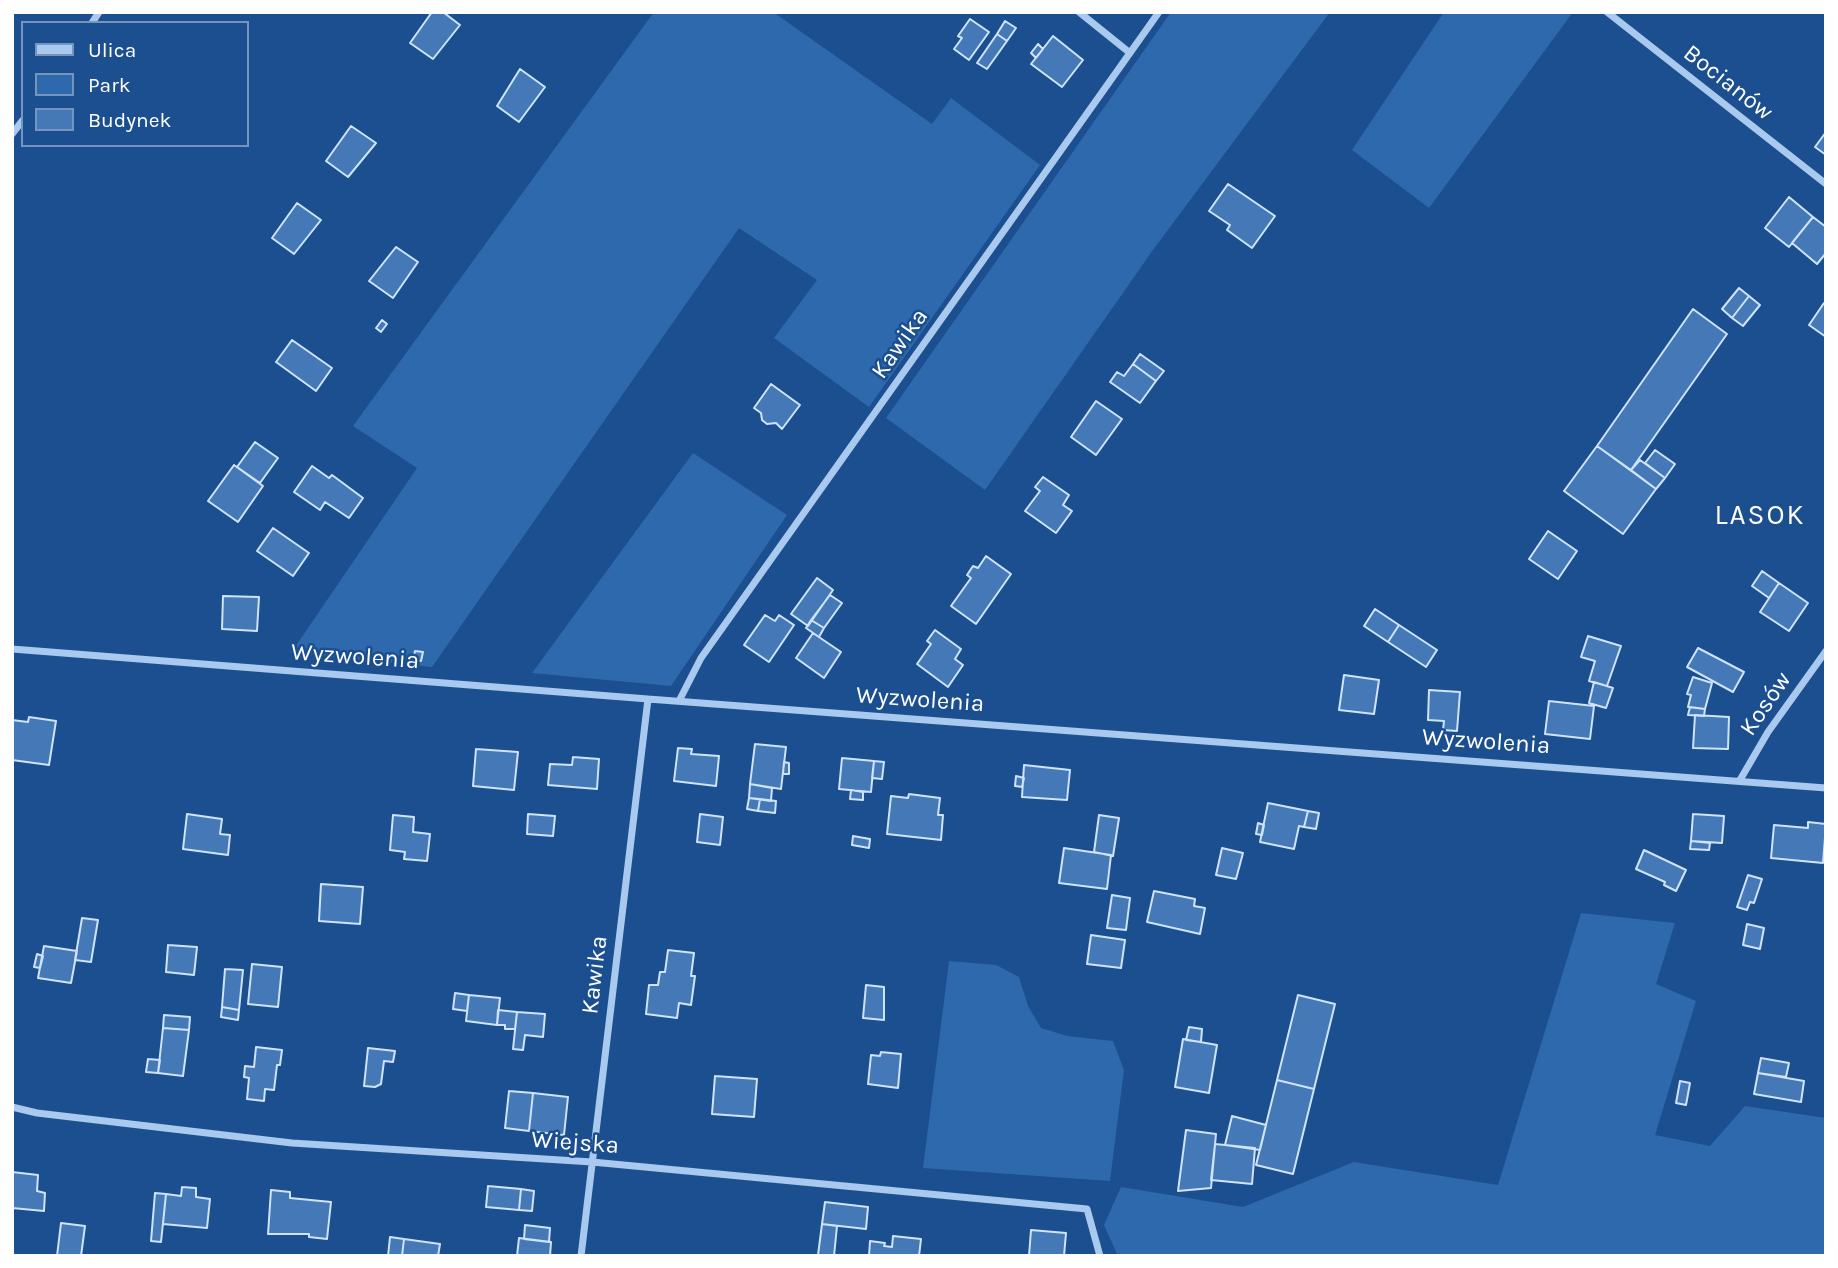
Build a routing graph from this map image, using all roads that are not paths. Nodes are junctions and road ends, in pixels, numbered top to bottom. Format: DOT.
graph roads {
  1 [pos="1079,12"];
  2 [pos="1159,12"];
  3 [pos="1607,12"];
  4 [pos="1130,54"];
  5 [pos="1826,184"];
  6 [pos="12,649"];
  7 [pos="1826,651"];
  8 [pos="648,699"];
  9 [pos="679,701"];
  10 [pos="1740,780"];
  11 [pos="1826,788"];
  12 [pos="12,1107"];
  13 [pos="592,1163"];
  14 [pos="581,1256"];
  15 [pos="1100,1256"];
  1 -- 4 [label="street"];
  2 -- 4 [label="street, Kawika"];
  3 -- 5 [label="street, Bocianów"];
  4 -- 9 [label="street, Kawika"];
  6 -- 8 [label="street, Wyzwolenia"];
  7 -- 10 [label="street, Kosów"];
  8 -- 9 [label="street, Wyzwolenia"];
  8 -- 13 [label="street, Kawika"];
  9 -- 10 [label="street, Wyzwolenia"];
  10 -- 11 [label="street, Wyzwolenia"];
  12 -- 13 [label="street, Wiejska"];
  13 -- 14 [label="street, Kawika"];
  13 -- 15 [label="street, Wiejska"];
}
